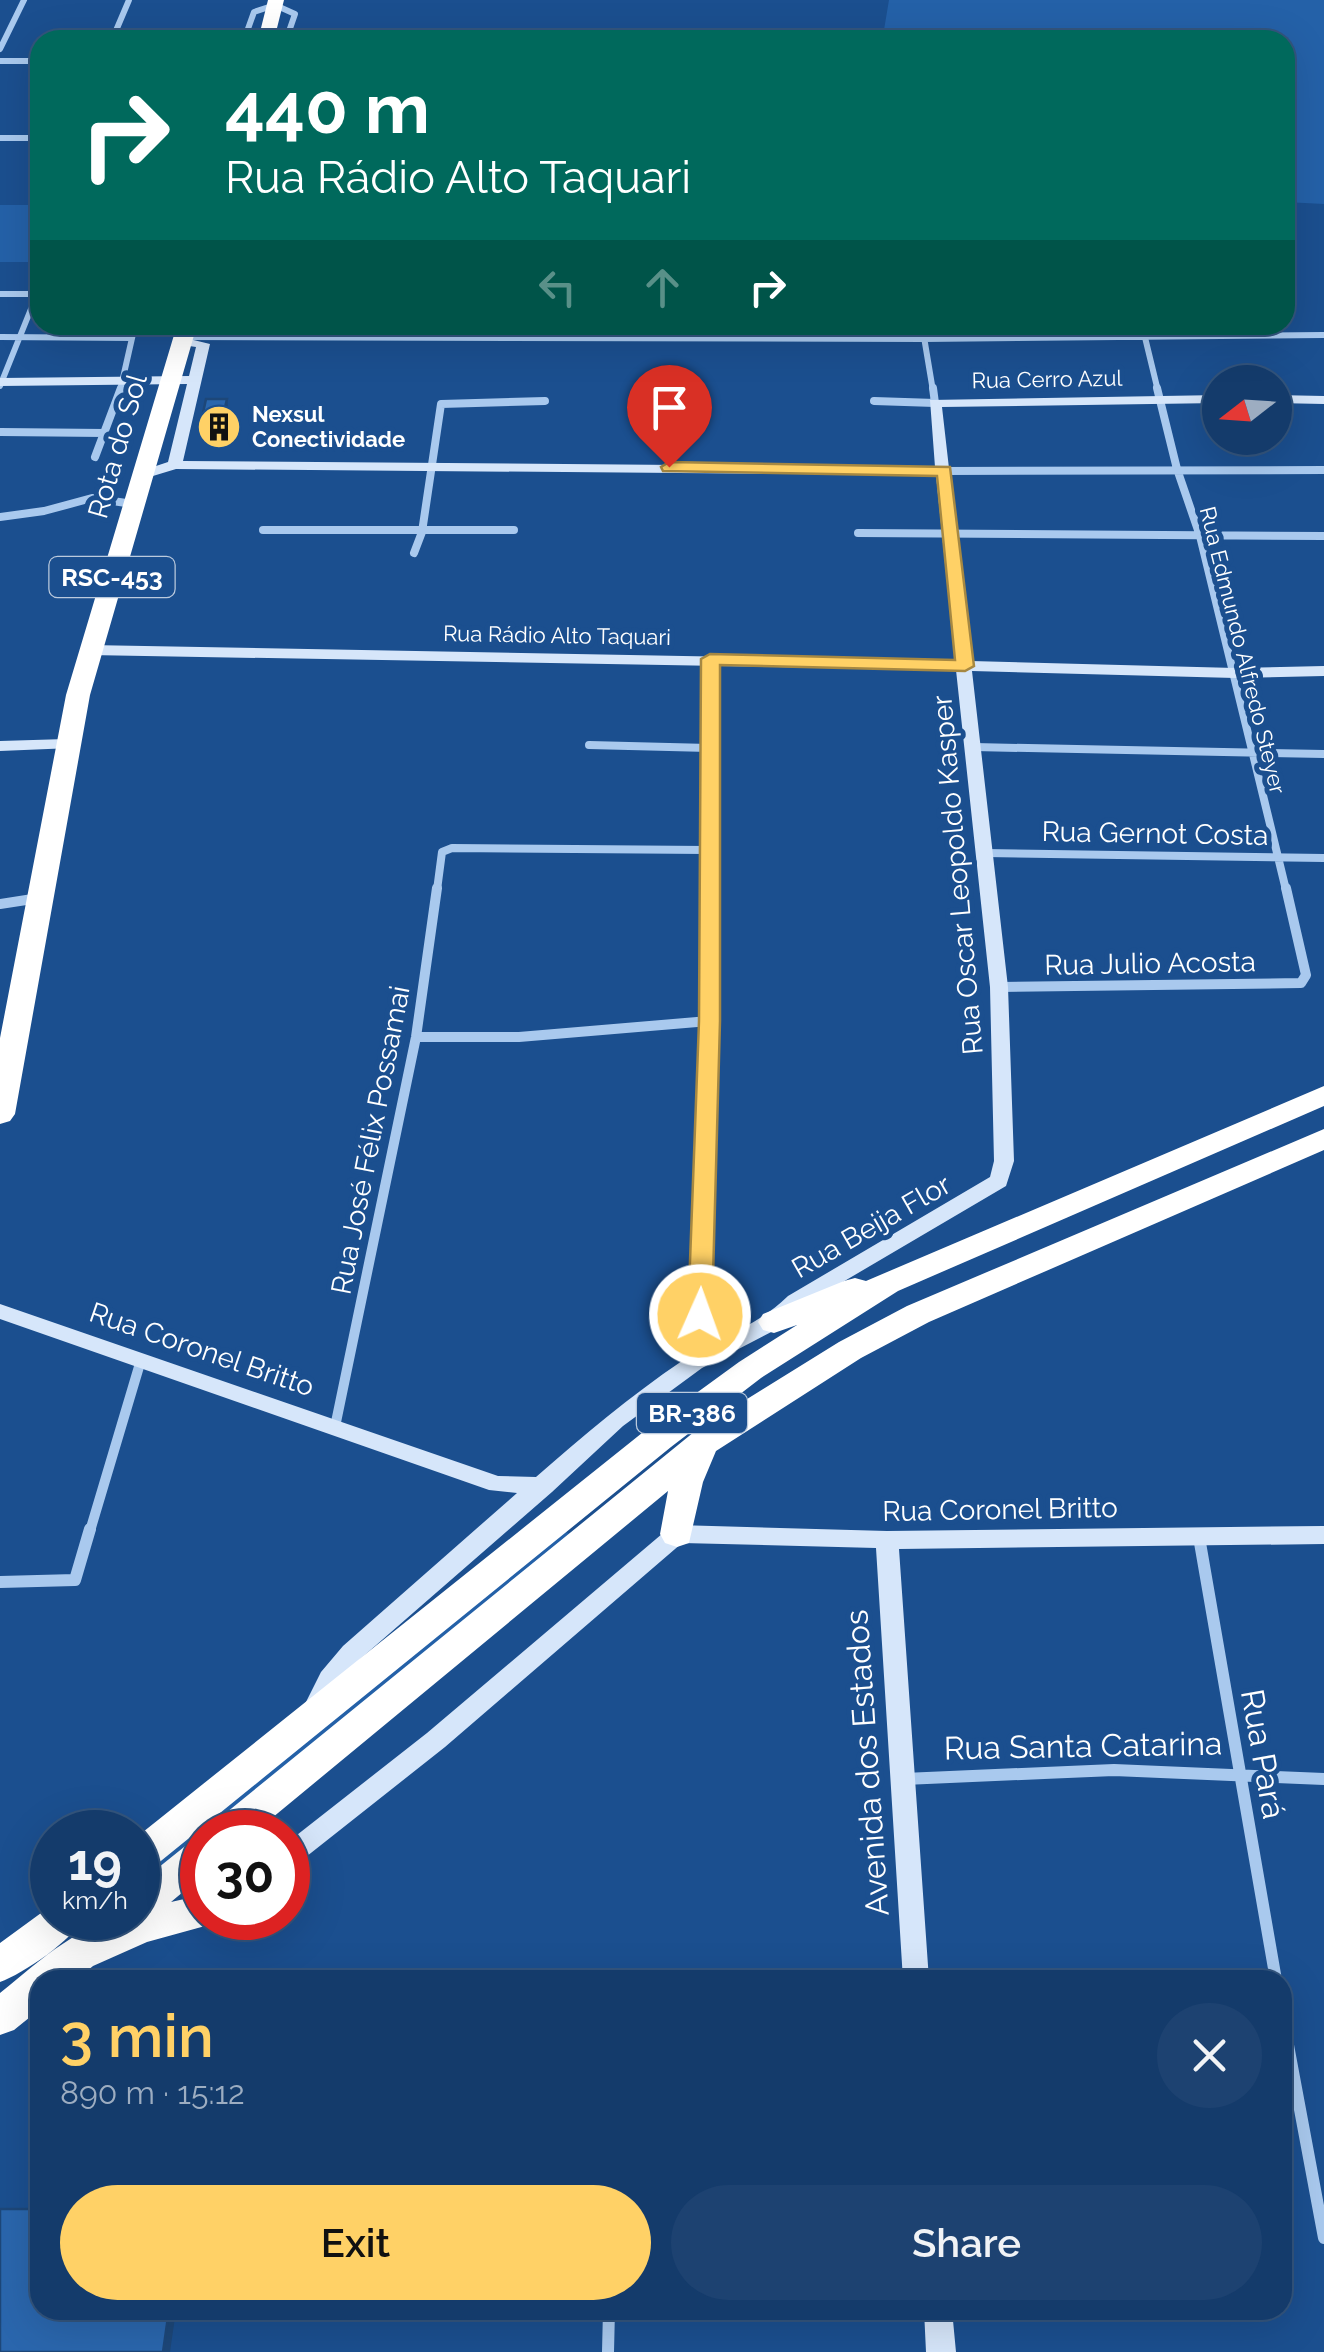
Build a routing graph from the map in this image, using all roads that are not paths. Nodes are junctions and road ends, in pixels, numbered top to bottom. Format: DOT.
graph roads {
  1 [pos="24,0"];
  2 [pos="128,0"];
  3 [pos="257,0"];
  4 [pos="276,2"];
  5 [pos="254,12"];
  6 [pos="116,30"];
  7 [pos="248,30"];
  8 [pos="269,30"];
  9 [pos="289,30"];
  10 [pos="0,49"];
  11 [pos="0,61"];
  12 [pos="30,61"];
  13 [pos="0,138"];
  14 [pos="30,138"];
  15 [pos="0,294"];
  16 [pos="30,294"];
  17 [pos="30,313"];
  18 [pos="1295,332"];
  19 [pos="1324,332"];
  20 [pos="133,335"];
  21 [pos="192,335"];
  22 [pos="192,335"];
  23 [pos="924,335"];
  24 [pos="1144,335"];
  25 [pos="0,337"];
  26 [pos="20,337"];
  27 [pos="132,338"];
  28 [pos="194,380"];
  29 [pos="170,381"];
  30 [pos="123,382"];
  31 [pos="0,384"];
  32 [pos="1162,400"];
  33 [pos="1202,400"];
  34 [pos="1292,400"];
  35 [pos="1324,400"];
  36 [pos="545,401"];
  37 [pos="874,401"];
  38 [pos="935,403"];
  39 [pos="0,432"];
  40 [pos="105,432"];
  41 [pos="96,457"];
  42 [pos="175,464"];
  43 [pos="433,464"];
  44 [pos="1177,468"];
  45 [pos="1324,470"];
  46 [pos="944,471"];
  47 [pos="143,475"];
  48 [pos="134,504"];
  49 [pos="0,517"];
  50 [pos="263,530"];
  51 [pos="514,530"];
  52 [pos="422,532"];
  53 [pos="858,533"];
  54 [pos="952,534"];
  55 [pos="1200,536"];
  56 [pos="1324,536"];
  57 [pos="414,553"];
  58 [pos="89,650"];
  59 [pos="710,659"];
  60 [pos="965,666"];
  61 [pos="1324,671"];
  62 [pos="1236,673"];
  63 [pos="66,744"];
  64 [pos="589,745"];
  65 [pos="0,746"];
  66 [pos="974,747"];
  67 [pos="708,748"];
  68 [pos="1251,753"];
  69 [pos="1324,754"];
  70 [pos="707,850"];
  71 [pos="985,852"];
  72 [pos="1276,857"];
  73 [pos="1324,858"];
  74 [pos="39,898"];
  75 [pos="0,904"];
  76 [pos="1302,983"];
  77 [pos="999,987"];
  78 [pos="9,1010"];
  79 [pos="710,1021"];
  80 [pos="416,1038"];
  81 [pos="1324,1095"];
  82 [pos="0,1114"];
  83 [pos="1324,1139"];
  84 [pos="999,1181"];
  85 [pos="887,1283"];
  86 [pos="0,1312"];
  87 [pos="700,1315"];
  88 [pos="760,1329"];
  89 [pos="141,1360"];
  90 [pos="694,1363"];
  91 [pos="335,1427"];
  92 [pos="706,1441"];
  93 [pos="498,1484"];
  94 [pos="544,1486"];
  95 [pos="520,1507"];
  96 [pos="677,1534"];
  97 [pos="1324,1536"];
  98 [pos="1198,1537"];
  99 [pos="887,1540"];
  100 [pos="0,1582"];
  101 [pos="311,1716"];
  102 [pos="1238,1771"];
  103 [pos="903,1779"];
  104 [pos="1324,1780"];
  105 [pos="256,1810"];
  106 [pos="310,1839"];
  107 [pos="160,1840"];
  108 [pos="180,1872"];
  109 [pos="160,1889"];
  110 [pos="180,1917"];
  111 [pos="33,1940"];
  112 [pos="98,1940"];
  113 [pos="82,1953"];
  114 [pos="0,1964"];
  115 [pos="60,1970"];
  116 [pos="915,1970"];
  117 [pos="1274,1970"];
  118 [pos="30,1994"];
  119 [pos="0,2017"];
  120 [pos="1292,2067"];
  121 [pos="1324,2238"];
  122 [pos="609,2320"];
  123 [pos="939,2320"];
  124 [pos="608,2352"];
  125 [pos="941,2352"];
  1 -- 10 [label="street"];
  2 -- 6 [label="street"];
  3 -- 5 [label="street"];
  4 -- 5 [label="street"];
  4 -- 8 [label="highway"];
  4 -- 9 [label="street"];
  5 -- 7 [label="street"];
  11 -- 12 [label="street"];
  13 -- 14 [label="street"];
  15 -- 16 [label="street"];
  17 -- 26 [label="street"];
  18 -- 19 [label="street"];
  20 -- 27 [label="street"];
  21 -- 28 [label="street"];
  22 -- 29 [label="highway, Rota do Sol / RSC-453"];
  23 -- 38 [label="street, Rua Oscar Leopoldo Kasper"];
  24 -- 32 [label="street, Rua Edmundo Alfredo Steyer"];
  25 -- 26 [label="street"];
  26 -- 27 [label="street"];
  26 -- 31 [label="street"];
  27 -- 30 [label="street"];
  28 -- 29 [label="street"];
  28 -- 42 [label="street"];
  29 -- 30 [label="street"];
  29 -- 47 [label="highway, Rota do Sol / RSC-453"];
  30 -- 31 [label="street"];
  30 -- 40 [label="street"];
  32 -- 33 [label="street, Rua Cerro Azul"];
  32 -- 38 [label="street, Rua Cerro Azul"];
  32 -- 44 [label="street, Rua Edmundo Alfredo Steyer"];
  34 -- 35 [label="street"];
  36 -- 43 [label="street"];
  37 -- 38 [label="street, Rua Cerro Azul"];
  38 -- 46 [label="street, Rua Oscar Leopoldo Kasper"];
  39 -- 40 [label="street"];
  40 -- 41 [label="street"];
  42 -- 43 [label="street"];
  42 -- 47 [label="street"];
  43 -- 46 [label="street"];
  43 -- 52 [label="street"];
  44 -- 45 [label="street"];
  44 -- 46 [label="street"];
  44 -- 55 [label="street, Rua Edmundo Alfredo Steyer"];
  46 -- 54 [label="street, Rua Oscar Leopoldo Kasper"];
  47 -- 48 [label="highway, Rota do Sol / RSC-453"];
  48 -- 49 [label="street"];
  48 -- 58 [label="highway, Rota do Sol / RSC-453"];
  50 -- 52 [label="street"];
  51 -- 52 [label="street"];
  52 -- 57 [label="street"];
  53 -- 54 [label="street"];
  54 -- 55 [label="street"];
  54 -- 60 [label="street, Rua Oscar Leopoldo Kasper"];
  55 -- 56 [label="street"];
  55 -- 62 [label="street, Rua Edmundo Alfredo Steyer"];
  58 -- 59 [label="street, Rua Rádio Alto Taquari"];
  58 -- 63 [label="highway, Rota do Sol / RSC-453"];
  59 -- 60 [label="street, Rua Rádio Alto Taquari"];
  59 -- 67 [label="street"];
  60 -- 62 [label="street, Rua Rádio Alto Taquari"];
  60 -- 66 [label="street, Rua Oscar Leopoldo Kasper"];
  61 -- 62 [label="street, Rua Rádio Alto Taquari"];
  62 -- 68 [label="street, Rua Edmundo Alfredo Steyer"];
  63 -- 65 [label="street"];
  63 -- 74 [label="highway, Rota do Sol / RSC-453"];
  64 -- 67 [label="street"];
  66 -- 68 [label="street"];
  66 -- 71 [label="street, Rua Oscar Leopoldo Kasper"];
  67 -- 70 [label="street"];
  68 -- 69 [label="street"];
  68 -- 72 [label="street, Rua Edmundo Alfredo Steyer"];
  70 -- 79 [label="street"];
  70 -- 80 [label="street, Rua José Félix Possamai"];
  71 -- 72 [label="street, Rua Gernot Costa"];
  71 -- 77 [label="street, Rua Oscar Leopoldo Kasper"];
  72 -- 73 [label="street, Rua Gernot Costa"];
  72 -- 76 [label="street, Rua Edmundo Alfredo Steyer"];
  74 -- 75 [label="street"];
  74 -- 78 [label="highway, Rota do Sol / RSC-453"];
  76 -- 77 [label="street, Rua Julio Acosta"];
  77 -- 84 [label="street, Rua Oscar Leopoldo Kasper"];
  78 -- 82 [label="highway, Rota do Sol / RSC-453"];
  79 -- 80 [label="street"];
  79 -- 87 [label="street"];
  80 -- 91 [label="street, Rua José Félix Possamai"];
  81 -- 85 [label="highway, BR-386"];
  83 -- 92 [label="highway, BR-386"];
  84 -- 88 [label="street, Rua Beija Flor"];
  85 -- 88 [label="highway"];
  85 -- 101 [label="highway, BR-386"];
  86 -- 89 [label="street, Rua Coronel Britto"];
  87 -- 88 [label="street"];
  87 -- 90 [label="street"];
  88 -- 90 [label="street, Rua Beija Flor"];
  89 -- 91 [label="street, Rua Coronel Britto"];
  89 -- 100 [label="street"];
  90 -- 94 [label="street, Rua Beija Flor"];
  91 -- 93 [label="street, Rua Coronel Britto"];
  92 -- 96 [label="highway"];
  92 -- 105 [label="highway, BR-386"];
  93 -- 94 [label="street, Rua Coronel Britto"];
  93 -- 95 [label="street, Rua Coronel Britto"];
  94 -- 95 [label="street, Rua Beija Flor"];
  95 -- 101 [label="street, Rua Beija Flor"];
  96 -- 99 [label="street, Rua Coronel Britto"];
  96 -- 106 [label="street"];
  97 -- 98 [label="street, Rua Coronel Britto"];
  98 -- 99 [label="street, Rua Coronel Britto"];
  98 -- 102 [label="street, Rua Pará"];
  99 -- 103 [label="street, Avenida dos Estados"];
  101 -- 107 [label="highway, BR-386"];
  102 -- 103 [label="street, Rua Santa Catarina"];
  102 -- 104 [label="street, Rua Santa Catarina"];
  102 -- 117 [label="street, Rua Pará"];
  103 -- 116 [label="street, Avenida dos Estados"];
  108 -- 109 [label="highway"];
  110 -- 113 [label="highway"];
  111 -- 114 [label="highway"];
  112 -- 113 [label="highway"];
  113 -- 115 [label="highway"];
  118 -- 119 [label="highway"];
  120 -- 121 [label="street"];
  122 -- 124 [label="street"];
  123 -- 125 [label="street"];
}
